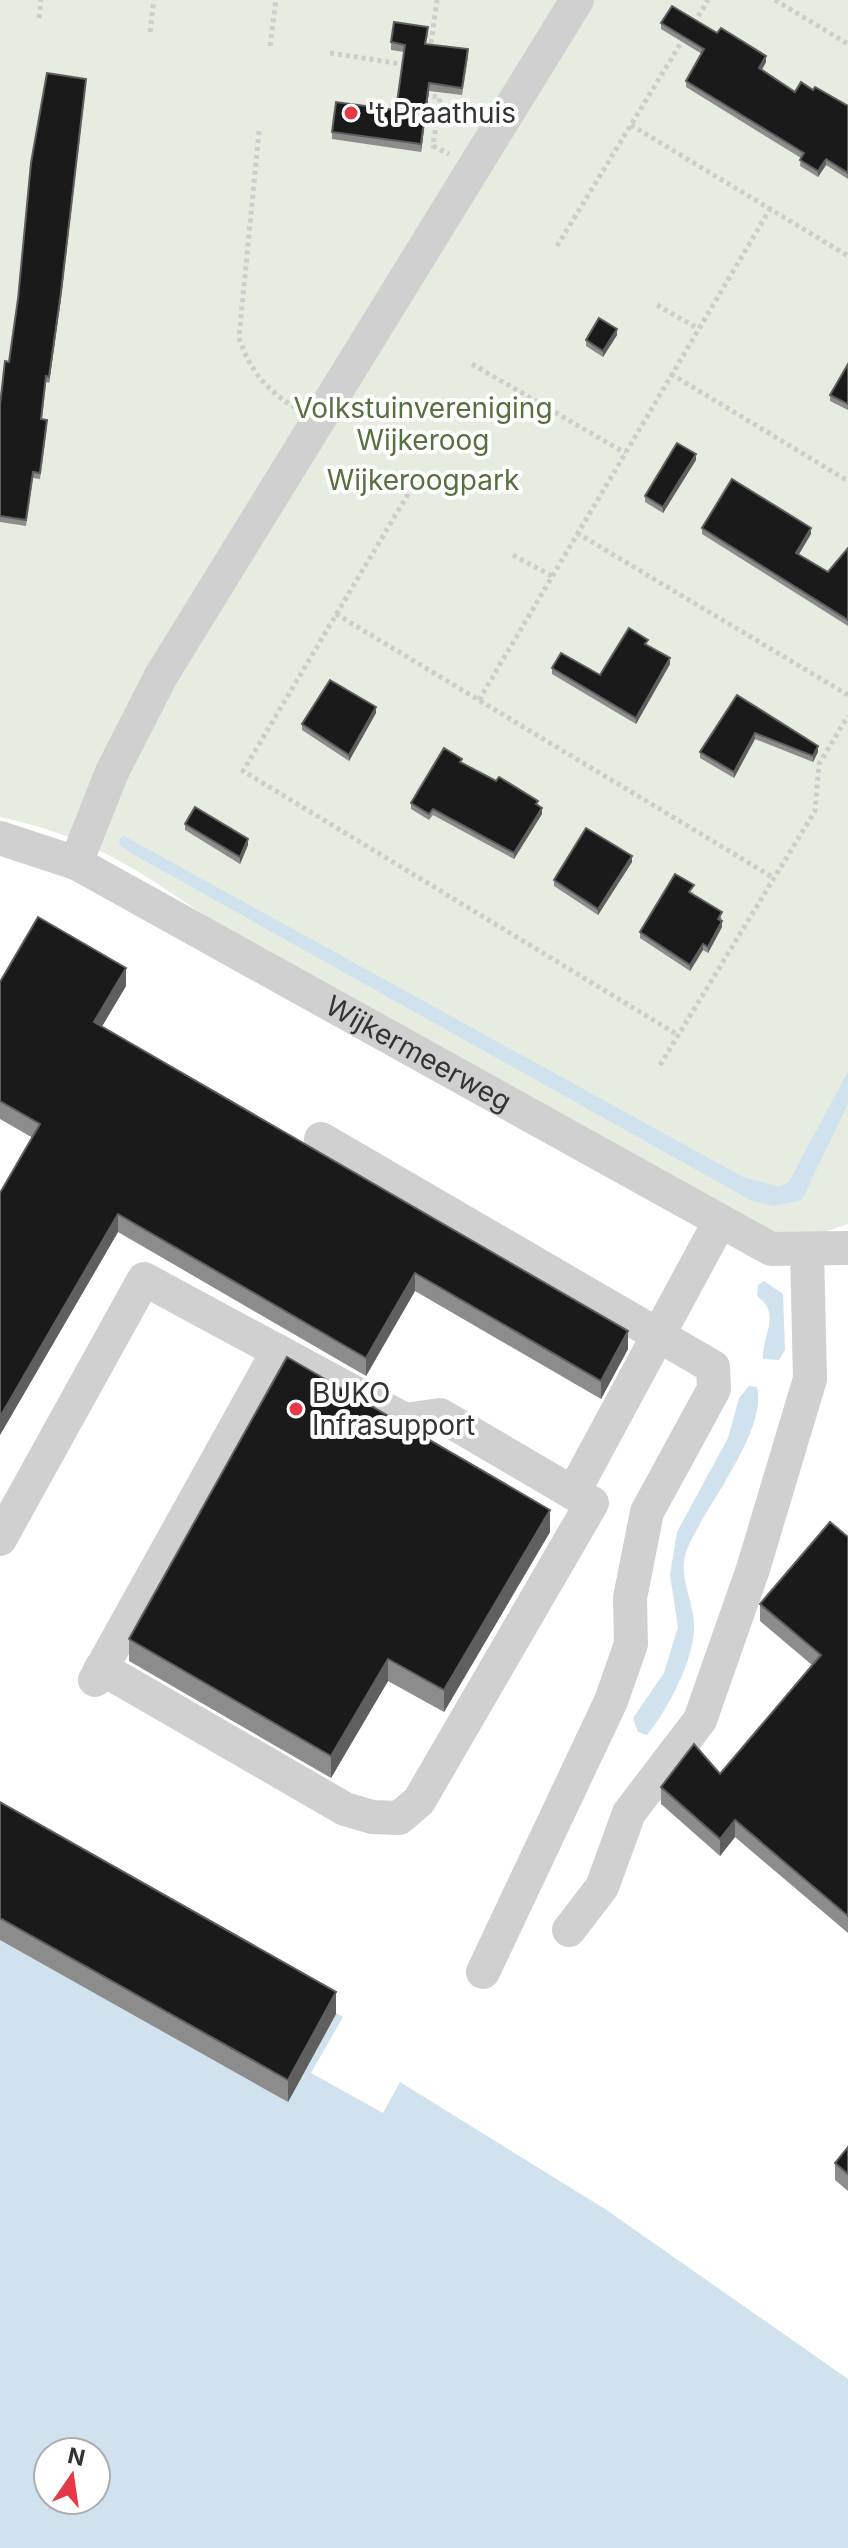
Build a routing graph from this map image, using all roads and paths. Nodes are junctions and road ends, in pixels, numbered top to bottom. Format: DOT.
graph roads {
  1 [pos="41,0"];
  2 [pos="154,0"];
  3 [pos="276,0"];
  4 [pos="437,0"];
  5 [pos="577,0"];
  6 [pos="708,0"];
  7 [pos="775,0"];
  8 [pos="39,18"];
  9 [pos="150,32"];
  10 [pos="848,44"];
  11 [pos="270,46"];
  12 [pos="330,53"];
  13 [pos="430,55"];
  14 [pos="423,68"];
  15 [pos="427,82"];
  16 [pos="631,125"];
  17 [pos="259,131"];
  18 [pos="433,146"];
  19 [pos="770,209"];
  20 [pos="557,246"];
  21 [pos="848,256"];
  22 [pos="657,305"];
  23 [pos="697,328"];
  24 [pos="472,364"];
  25 [pos="671,374"];
  26 [pos="300,410"];
  27 [pos="625,453"];
  28 [pos="848,481"];
  29 [pos="408,494"];
  30 [pos="577,533"];
  31 [pos="513,555"];
  32 [pos="552,576"];
  33 [pos="336,614"];
  34 [pos="848,695"];
  35 [pos="479,700"];
  36 [pos="848,716"];
  37 [pos="0,838"];
  38 [pos="76,863"];
  39 [pos="774,878"];
  40 [pos="678,1035"];
  41 [pos="660,1065"];
  42 [pos="321,1139"];
  43 [pos="720,1221"];
  44 [pos="831,1249"];
  45 [pos="659,1333"];
  46 [pos="278,1351"];
  47 [pos="573,1493"];
  48 [pos="0,1539"];
  49 [pos="569,1930"];
  50 [pos="483,1972"];
  1 -- 8 [label="path"];
  2 -- 9 [label="path"];
  3 -- 11 [label="path"];
  4 -- 13 [label="path"];
  5 -- 38 [label="street"];
  6 -- 16 [label="path"];
  7 -- 10 [label="path"];
  12 -- 14 [label="path"];
  15 -- 18 [label="path"];
  16 -- 19 [label="path"];
  16 -- 20 [label="path"];
  17 -- 26 [label="path"];
  19 -- 21 [label="path"];
  19 -- 23 [label="path"];
  22 -- 23 [label="path"];
  23 -- 25 [label="path"];
  24 -- 27 [label="path"];
  25 -- 27 [label="path"];
  25 -- 28 [label="path"];
  27 -- 30 [label="path"];
  29 -- 33 [label="path"];
  30 -- 32 [label="path"];
  30 -- 34 [label="path"];
  31 -- 32 [label="path"];
  32 -- 35 [label="path"];
  33 -- 35 [label="path"];
  33 -- 40 [label="path"];
  35 -- 39 [label="path"];
  36 -- 39 [label="path"];
  37 -- 38 [label="street, Wijkermeerweg"];
  38 -- 43 [label="street, Wijkermeerweg"];
  39 -- 40 [label="path"];
  40 -- 41 [label="path"];
  42 -- 45 [label="street"];
  43 -- 44 [label="street, Wijkermeerweg"];
  43 -- 45 [label="street"];
  44 -- 49 [label="street"];
  45 -- 47 [label="street"];
  45 -- 50 [label="street"];
  46 -- 47 [label="street"];
  46 -- 47 [label="street"];
  46 -- 48 [label="street"];
}
